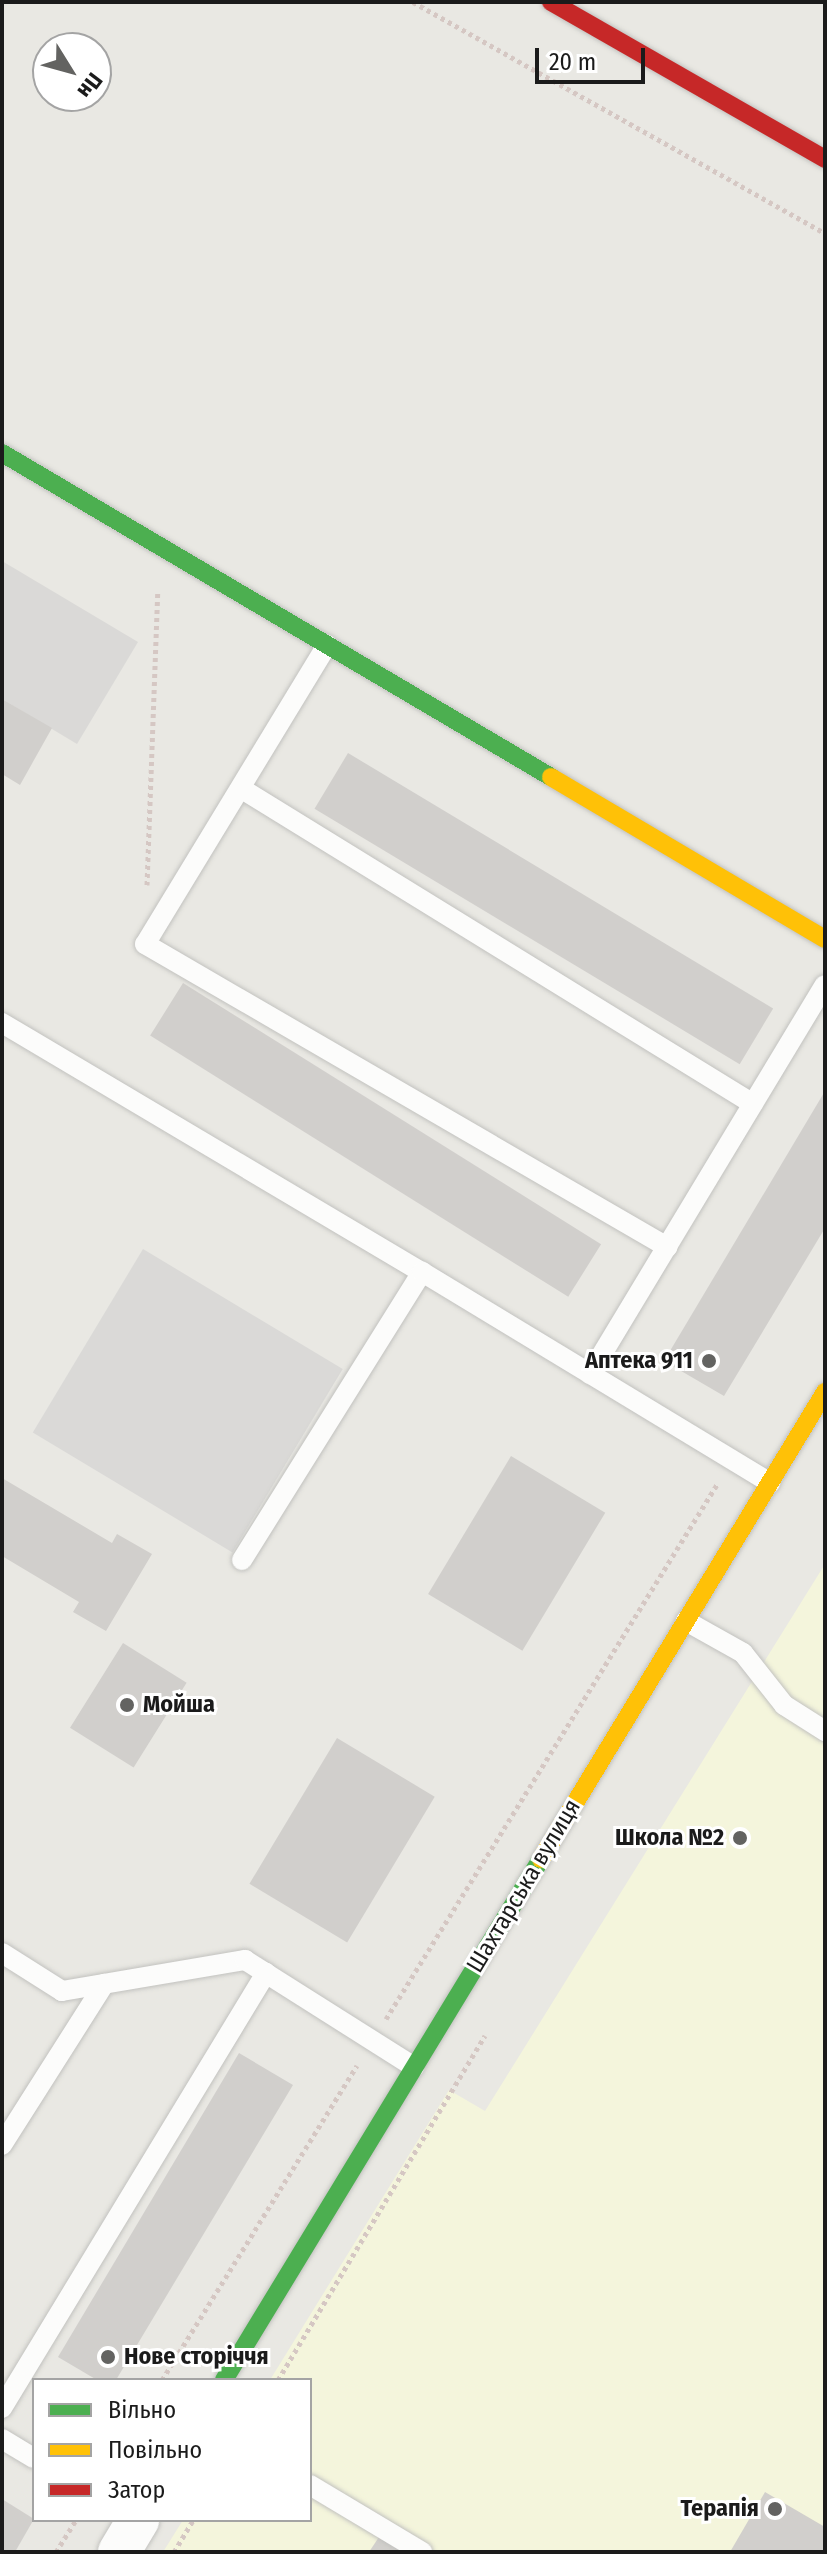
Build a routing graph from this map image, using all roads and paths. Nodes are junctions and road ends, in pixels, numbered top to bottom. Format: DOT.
graph roads {
  1 [pos="413,2"];
  2 [pos="551,2"];
  3 [pos="825,159"];
  4 [pos="825,233"];
  5 [pos="2,453"];
  6 [pos="160,546"];
  7 [pos="327,645"];
  8 [pos="242,789"];
  9 [pos="825,939"];
  10 [pos="145,944"];
  11 [pos="825,985"];
  12 [pos="2,1023"];
  13 [pos="753,1104"];
  14 [pos="667,1247"];
  15 [pos="422,1272"];
  16 [pos="590,1374"];
  17 [pos="825,1392"];
  18 [pos="732,1460"];
  19 [pos="770,1483"];
  20 [pos="242,1560"];
  21 [pos="686,1621"];
  22 [pos="825,1731"];
  23 [pos="2,1953"];
  24 [pos="266,1973"];
  25 [pos="104,1984"];
  26 [pos="372,2040"];
  27 [pos="414,2067"];
  28 [pos="2,2145"];
  29 [pos="163,2378"];
  30 [pos="225,2378"];
  31 [pos="2,2408"];
  32 [pos="2,2439"];
  33 [pos="32,2457"];
  34 [pos="312,2486"];
  35 [pos="75,2522"];
  36 [pos="136,2522"];
  37 [pos="192,2522"];
  38 [pos="56,2552"];
  39 [pos="119,2552"];
  40 [pos="174,2552"];
  41 [pos="422,2552"];
  1 -- 4 [label="path"];
  2 -- 3 [label="street"];
  5 -- 6 [label="street"];
  6 -- 7 [label="street"];
  6 -- 10 [label="path"];
  7 -- 8 [label="lane"];
  7 -- 9 [label="street"];
  8 -- 10 [label="lane"];
  8 -- 13 [label="lane"];
  10 -- 14 [label="lane"];
  11 -- 13 [label="lane"];
  12 -- 15 [label="lane"];
  13 -- 14 [label="lane"];
  14 -- 16 [label="lane"];
  15 -- 16 [label="lane"];
  15 -- 20 [label="lane"];
  16 -- 18 [label="lane"];
  17 -- 19 [label="street, Шахтарська вулиця"];
  18 -- 19 [label="lane"];
  18 -- 26 [label="path"];
  19 -- 21 [label="street, Шахтарська вулиця"];
  21 -- 22 [label="lane"];
  21 -- 27 [label="street, Шахтарська вулиця"];
  23 -- 25 [label="lane"];
  24 -- 25 [label="lane"];
  24 -- 26 [label="lane"];
  24 -- 31 [label="lane"];
  25 -- 28 [label="lane"];
  26 -- 27 [label="lane"];
  26 -- 29 [label="path"];
  27 -- 30 [label="street, Шахтарська вулиця"];
  32 -- 33 [label="lane"];
  34 -- 41 [label="lane"];
  35 -- 38 [label="path"];
  36 -- 39 [label="street"];
  37 -- 40 [label="path"];
}
